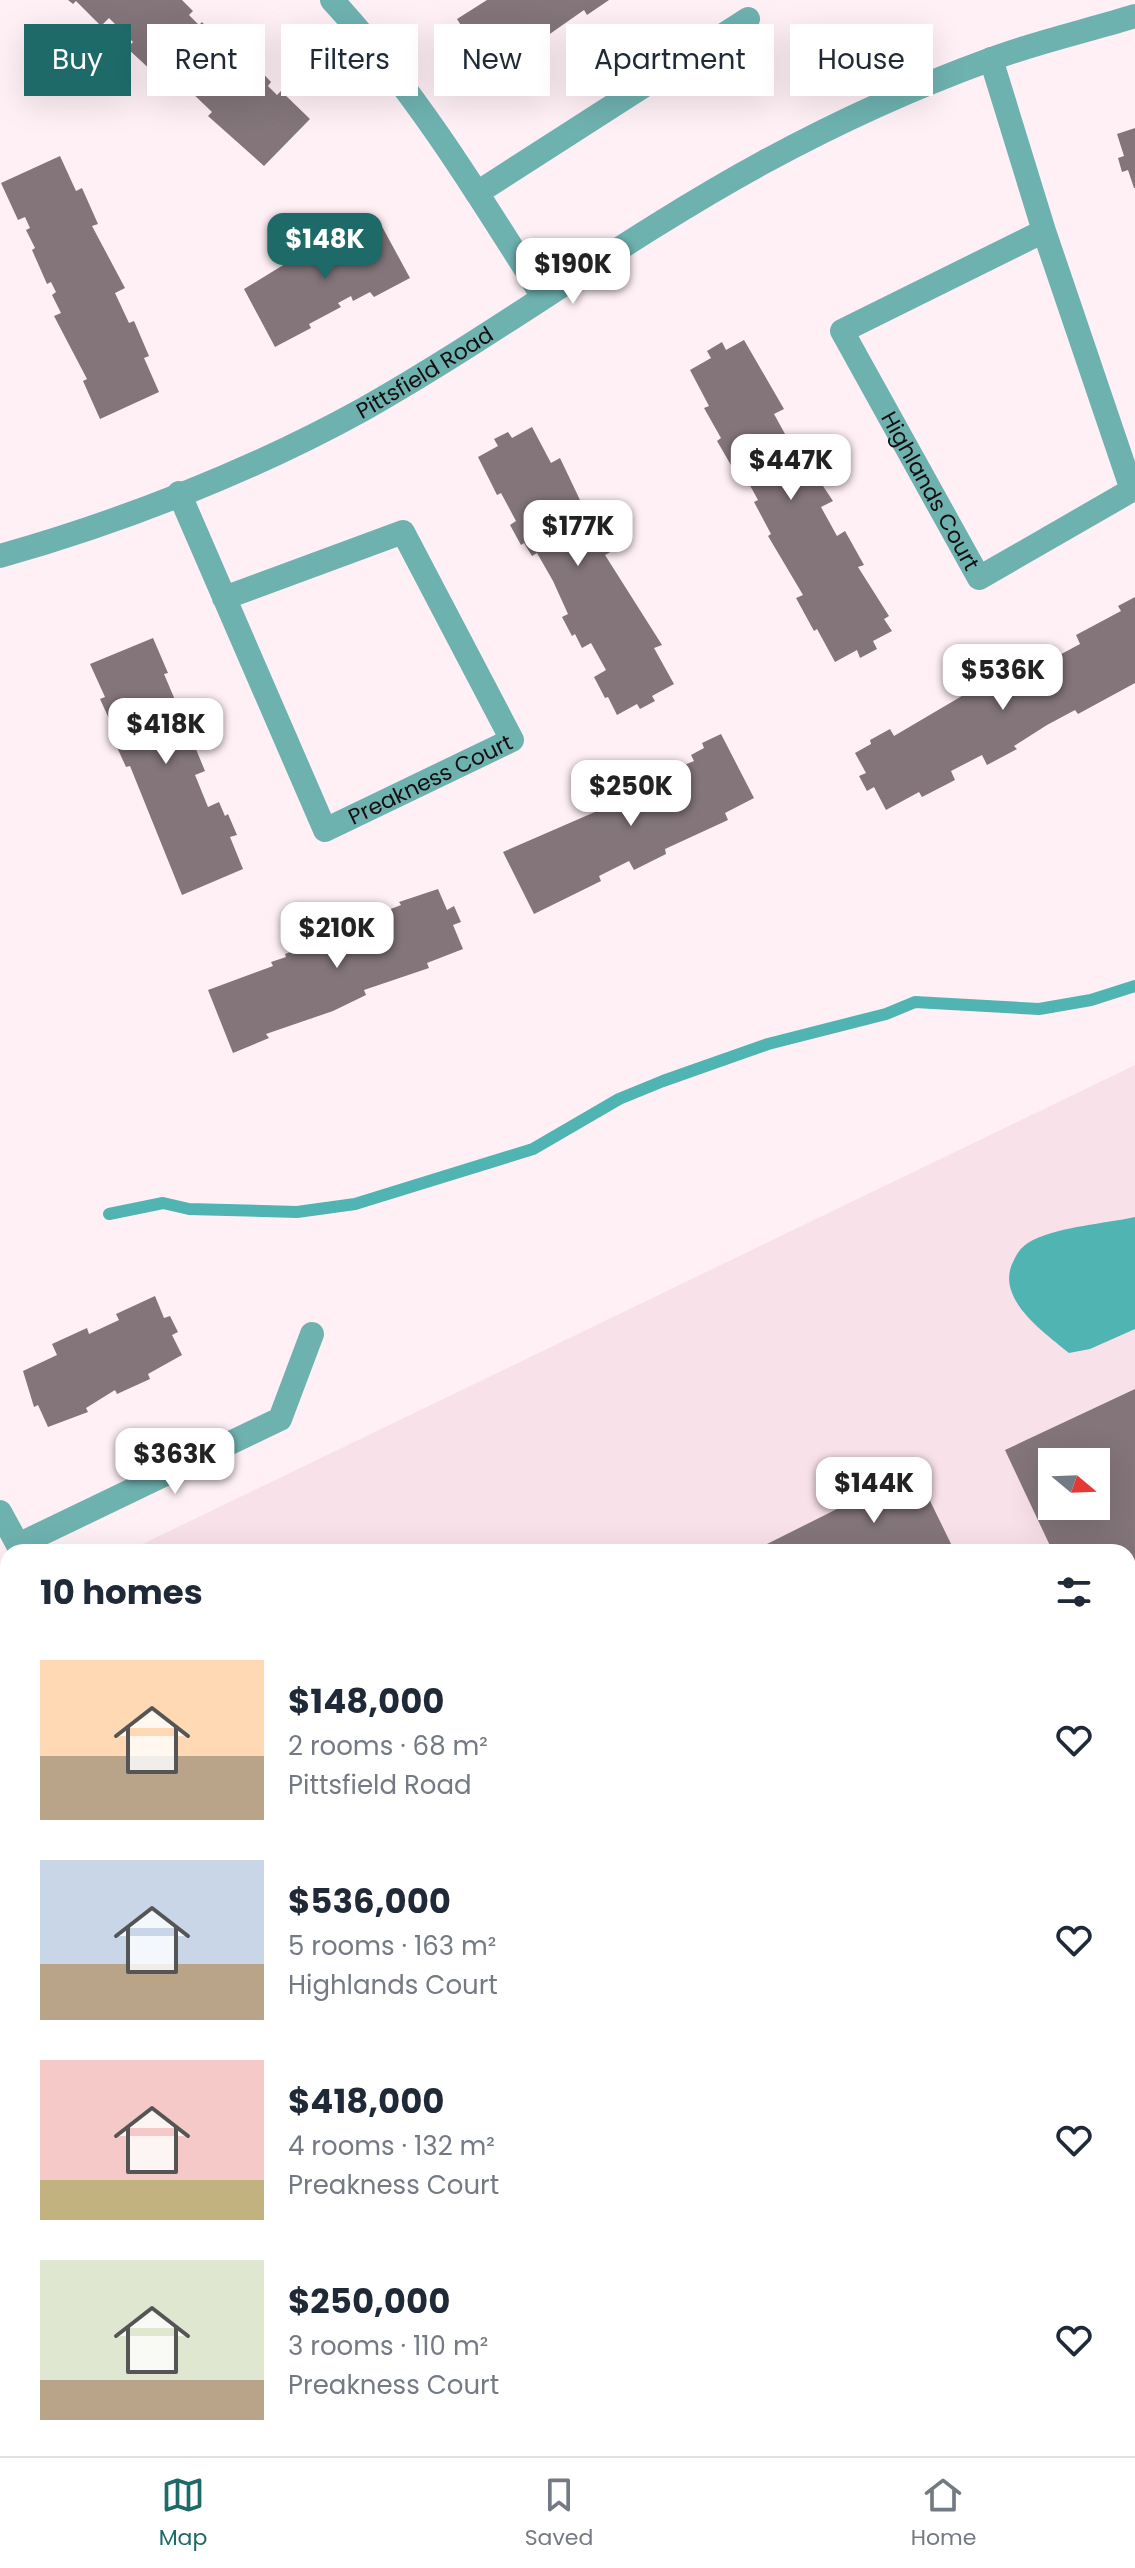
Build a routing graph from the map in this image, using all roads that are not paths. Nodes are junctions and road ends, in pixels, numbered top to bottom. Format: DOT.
graph roads {
  1 [pos="332,0"];
  2 [pos="1135,16"];
  3 [pos="748,19"];
  4 [pos="991,59"];
  5 [pos="477,193"];
  6 [pos="1044,231"];
  7 [pos="543,297"];
  8 [pos="179,493"];
  9 [pos="0,556"];
  10 [pos="224,598"];
  11 [pos="312,1334"];
  12 [pos="0,1512"];
  13 [pos="17,1544"];
  14 [pos="20,1544"];
  1 -- 5 [label="street"];
  2 -- 4 [label="street, Pittsfield Road"];
  3 -- 5 [label="street"];
  4 -- 6 [label="street, Highlands Court"];
  4 -- 7 [label="street, Pittsfield Road"];
  5 -- 7 [label="street"];
  6 -- 6 [label="street, Highlands Court"];
  7 -- 8 [label="street, Pittsfield Road"];
  8 -- 9 [label="street, Pittsfield Road"];
  8 -- 10 [label="street, Preakness Court"];
  10 -- 10 [label="street, Preakness Court"];
  11 -- 14 [label="street"];
  12 -- 13 [label="street"];
}
